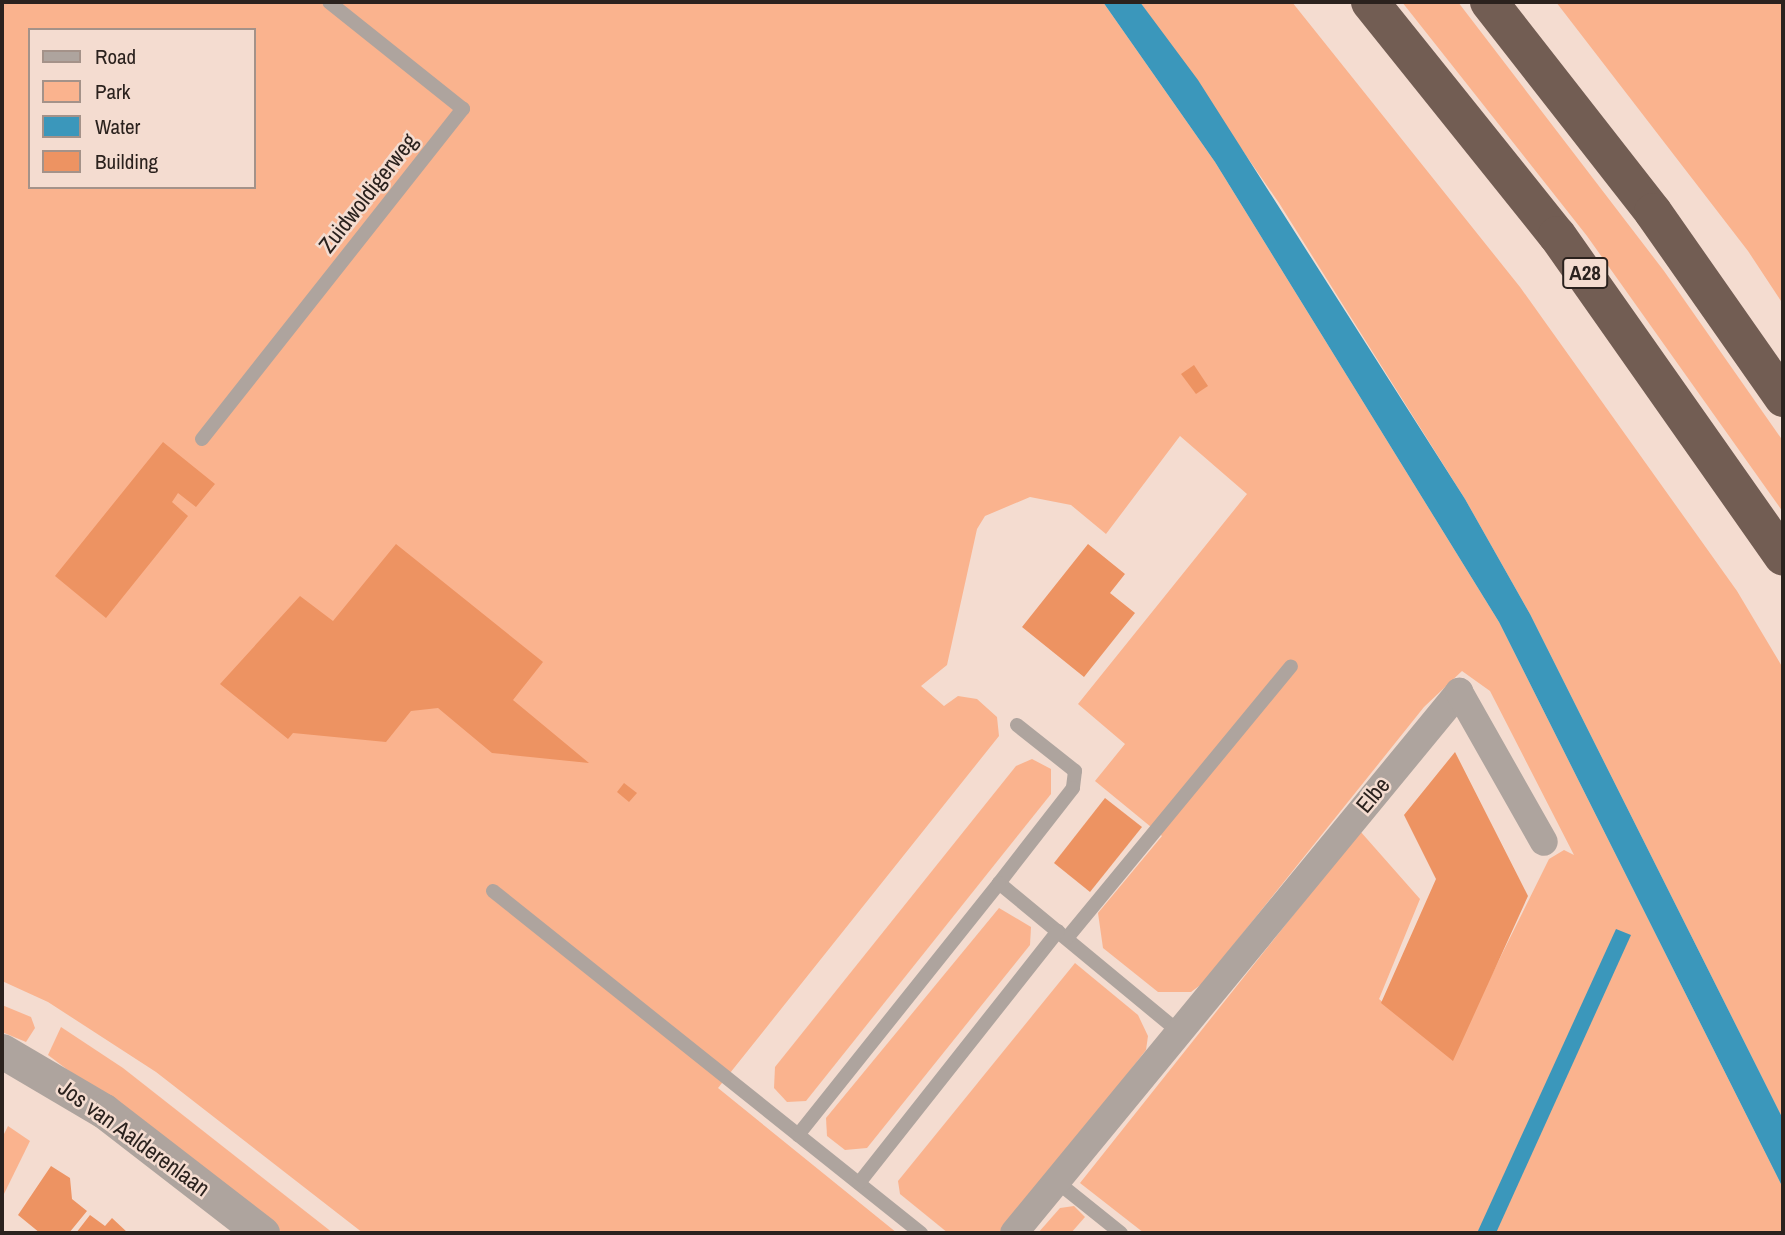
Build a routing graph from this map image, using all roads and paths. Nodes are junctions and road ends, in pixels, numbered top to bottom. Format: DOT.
graph roads {
  1 [pos="329,2"];
  2 [pos="1370,2"];
  3 [pos="1489,2"];
  4 [pos="1783,398"];
  5 [pos="202,439"];
  6 [pos="1783,556"];
  7 [pos="1291,666"];
  8 [pos="1017,724"];
  9 [pos="1544,842"];
  10 [pos="999,883"];
  11 [pos="493,891"];
  12 [pos="1062,934"];
  13 [pos="1178,1031"];
  14 [pos="2,1051"];
  15 [pos="798,1135"];
  16 [pos="1056,1181"];
  17 [pos="859,1183"];
  18 [pos="262,1233"];
  19 [pos="921,1233"];
  20 [pos="1014,1233"];
  21 [pos="1121,1233"];
  1 -- 5 [label="lane, Zuidwoldigerweg"];
  2 -- 6 [label="highway, A28"];
  3 -- 4 [label="highway"];
  7 -- 12 [label="lane"];
  8 -- 10 [label="lane"];
  9 -- 13 [label="street, Elbe"];
  10 -- 12 [label="lane"];
  10 -- 15 [label="lane"];
  11 -- 15 [label="lane"];
  12 -- 13 [label="lane"];
  12 -- 17 [label="lane"];
  13 -- 16 [label="street, Elbe"];
  14 -- 18 [label="street, Jos van Aalderenlaan"];
  15 -- 17 [label="lane"];
  16 -- 20 [label="street, Elbe"];
  16 -- 21 [label="lane"];
  17 -- 19 [label="lane"];
}
